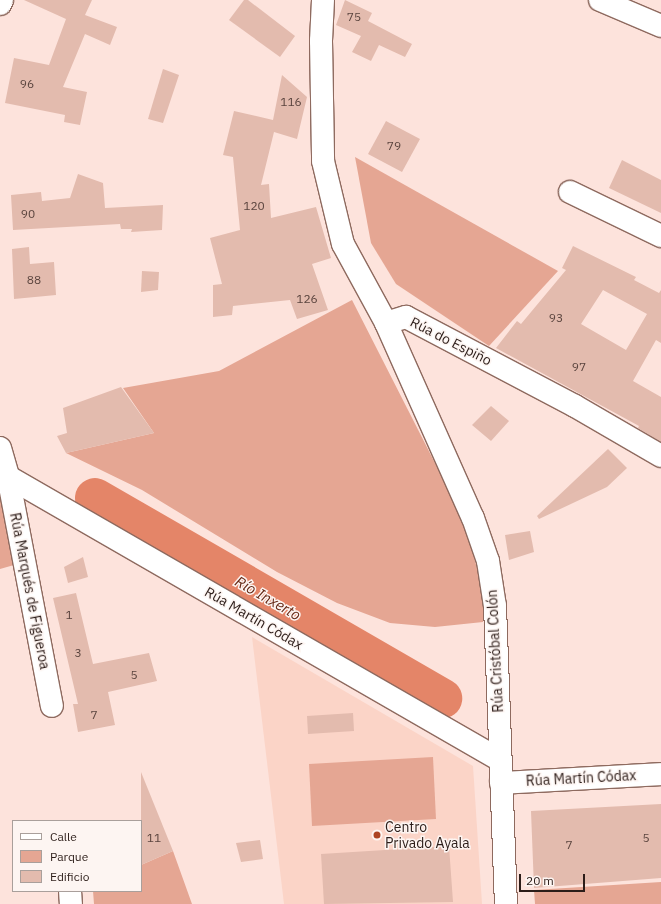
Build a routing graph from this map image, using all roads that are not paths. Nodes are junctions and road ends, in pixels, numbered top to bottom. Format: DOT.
graph roads {
  1 [pos="2,0"];
  2 [pos="324,0"];
  3 [pos="600,0"];
  4 [pos="0,4"];
  5 [pos="661,26"];
  6 [pos="570,192"];
  7 [pos="661,236"];
  8 [pos="386,323"];
  9 [pos="0,448"];
  10 [pos="661,456"];
  11 [pos="4,474"];
  12 [pos="52,706"];
  13 [pos="500,760"];
  14 [pos="661,774"];
  15 [pos="501,783"];
  16 [pos="70,892"];
  17 [pos="71,904"];
  18 [pos="506,904"];
  1 -- 4 [label="street"];
  2 -- 8 [label="street"];
  3 -- 5 [label="street"];
  6 -- 7 [label="street"];
  8 -- 10 [label="street, Rúa do Espiño"];
  8 -- 13 [label="street, Rúa Cristóbal Colón"];
  9 -- 11 [label="street, Rúa Marqués de Figueroa"];
  11 -- 12 [label="street, Rúa Marqués de Figueroa"];
  11 -- 13 [label="street, Rúa Martín Códax"];
  13 -- 15 [label="street, Rúa Cristóbal Colón"];
  14 -- 15 [label="street, Rúa Martín Códax"];
  15 -- 18 [label="street, Rúa Cristóbal Colón"];
  16 -- 17 [label="street"];
}
